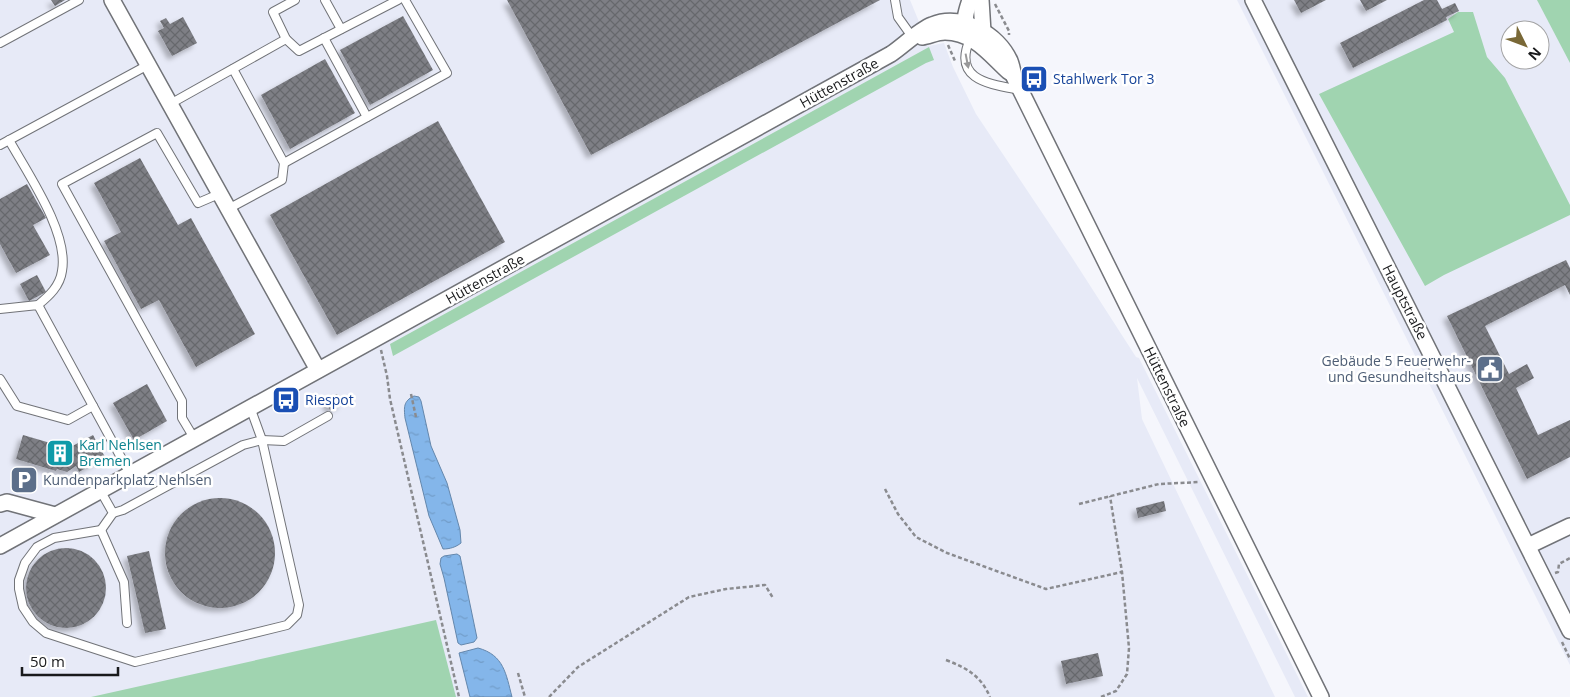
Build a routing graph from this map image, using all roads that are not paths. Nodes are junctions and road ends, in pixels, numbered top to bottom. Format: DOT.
graph roads {
  1 [pos="79,0"];
  2 [pos="112,0"];
  3 [pos="295,0"];
  4 [pos="325,0"];
  5 [pos="398,0"];
  6 [pos="405,0"];
  7 [pos="895,0"];
  8 [pos="970,0"];
  9 [pos="981,0"];
  10 [pos="1254,0"];
  11 [pos="964,24"];
  12 [pos="341,29"];
  13 [pos="976,35"];
  14 [pos="324,38"];
  15 [pos="913,38"];
  16 [pos="286,39"];
  17 [pos="0,43"];
  18 [pos="148,65"];
  19 [pos="233,69"];
  20 [pos="1017,83"];
  21 [pos="170,104"];
  22 [pos="367,117"];
  23 [pos="9,140"];
  24 [pos="0,145"];
  25 [pos="284,163"];
  26 [pos="220,194"];
  27 [pos="228,208"];
  28 [pos="38,305"];
  29 [pos="0,309"];
  30 [pos="318,370"];
  31 [pos="0,380"];
  32 [pos="93,406"];
  33 [pos="250,407"];
  34 [pos="328,416"];
  35 [pos="194,438"];
  36 [pos="262,440"];
  37 [pos="130,474"];
  38 [pos="100,490"];
  39 [pos="0,504"];
  40 [pos="113,513"];
  41 [pos="55,515"];
  42 [pos="1570,526"];
  43 [pos="101,530"];
  44 [pos="2,539"];
  45 [pos="1528,546"];
  46 [pos="127,624"];
  47 [pos="1570,631"];
  48 [pos="1321,697"];
  1 -- 17 [label="lane"];
  2 -- 18 [label="street"];
  3 -- 16 [label="lane"];
  4 -- 12 [label="lane"];
  5 -- 12 [label="lane"];
  6 -- 22 [label="lane"];
  7 -- 15 [label="lane"];
  8 -- 11 [label="street"];
  9 -- 13 [label="street"];
  10 -- 45 [label="street, Hauptstraße"];
  11 -- 13 [label="street, Hüttenstraße"];
  11 -- 15 [label="street, Hüttenstraße"];
  12 -- 14 [label="lane"];
  13 -- 15 [label="street, Hüttenstraße"];
  13 -- 20 [label="street, Hüttenstraße"];
  13 -- 20 [label="lane, one-way"];
  14 -- 16 [label="lane"];
  14 -- 22 [label="lane"];
  15 -- 30 [label="street, Hüttenstraße"];
  16 -- 19 [label="lane"];
  18 -- 21 [label="street"];
  18 -- 23 [label="lane"];
  19 -- 21 [label="lane"];
  19 -- 25 [label="lane"];
  20 -- 48 [label="street, Hüttenstraße"];
  21 -- 26 [label="street"];
  22 -- 25 [label="lane"];
  23 -- 24 [label="lane"];
  23 -- 28 [label="lane"];
  25 -- 27 [label="lane"];
  26 -- 27 [label="street"];
  26 -- 35 [label="lane"];
  27 -- 30 [label="street"];
  28 -- 29 [label="lane"];
  28 -- 32 [label="lane"];
  30 -- 33 [label="street, Hüttenstraße"];
  31 -- 32 [label="lane"];
  32 -- 37 [label="lane"];
  33 -- 35 [label="street, Hüttenstraße"];
  33 -- 36 [label="lane"];
  34 -- 36 [label="lane"];
  35 -- 37 [label="street, Hüttenstraße"];
  36 -- 40 [label="lane"];
  36 -- 43 [label="lane"];
  37 -- 38 [label="street, Hüttenstraße"];
  38 -- 40 [label="lane"];
  38 -- 41 [label="street, Hüttenstraße"];
  39 -- 41 [label="street"];
  40 -- 43 [label="lane"];
  41 -- 44 [label="street, Hüttenstraße"];
  42 -- 45 [label="street"];
  43 -- 46 [label="lane"];
  45 -- 47 [label="street, Hauptstraße"];
}
